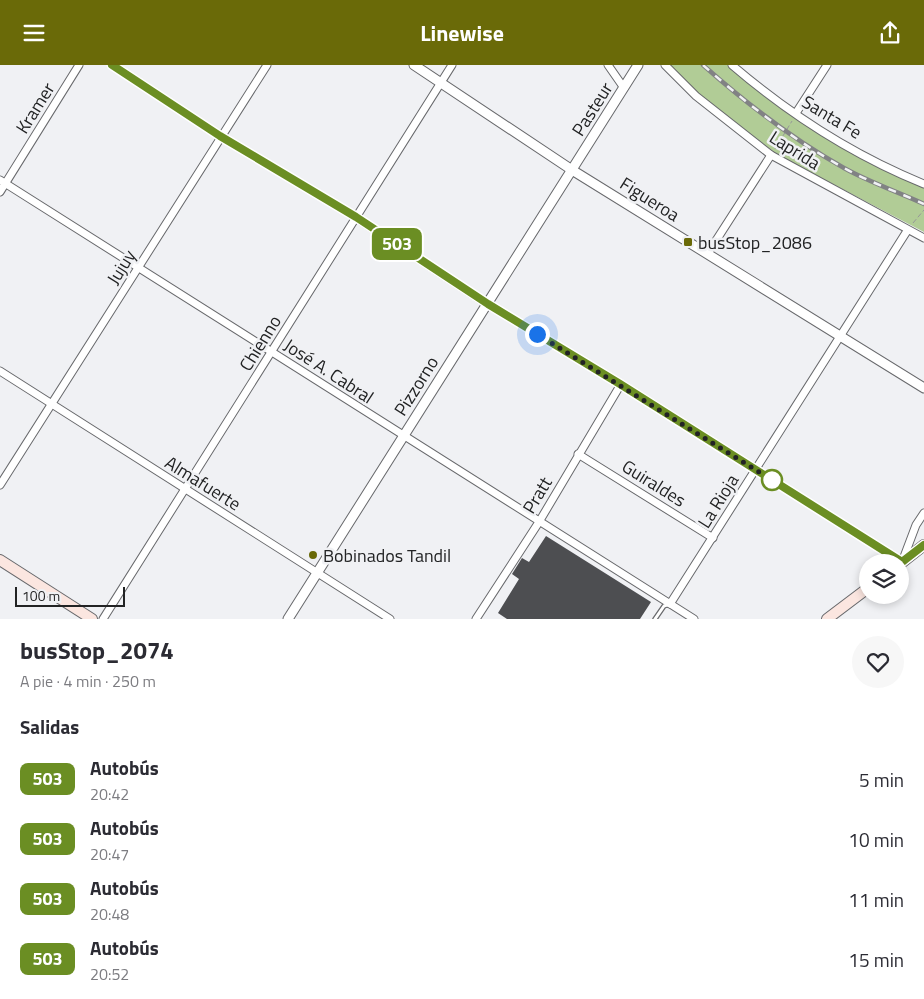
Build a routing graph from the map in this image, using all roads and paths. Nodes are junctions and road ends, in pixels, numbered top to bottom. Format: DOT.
graph roads {
  1 [pos="79,65"];
  2 [pos="112,65"];
  3 [pos="267,65"];
  4 [pos="414,65"];
  5 [pos="452,65"];
  6 [pos="608,65"];
  7 [pos="638,65"];
  8 [pos="665,65"];
  9 [pos="732,65"];
  10 [pos="827,65"];
  11 [pos="441,82"];
  12 [pos="624,89"];
  13 [pos="796,113"];
  14 [pos="220,136"];
  15 [pos="771,155"];
  16 [pos="572,170"];
  17 [pos="3,182"];
  18 [pos="924,184"];
  19 [pos="0,192"];
  20 [pos="924,211"];
  21 [pos="356,217"];
  22 [pos="907,231"];
  23 [pos="924,238"];
  24 [pos="708,253"];
  25 [pos="138,267"];
  26 [pos="488,304"];
  27 [pos="839,337"];
  28 [pos="272,352"];
  29 [pos="0,371"];
  30 [pos="620,384"];
  31 [pos="924,388"];
  32 [pos="53,404"];
  33 [pos="404,436"];
  34 [pos="578,454"];
  35 [pos="756,469"];
  36 [pos="0,485"];
  37 [pos="186,490"];
  38 [pos="924,513"];
  39 [pos="539,522"];
  40 [pos="713,538"];
  41 [pos="924,545"];
  42 [pos="887,554"];
  43 [pos="905,554"];
  44 [pos="909,557"];
  45 [pos="0,560"];
  46 [pos="317,573"];
  47 [pos="859,595"];
  48 [pos="670,604"];
  49 [pos="92,619"];
  50 [pos="103,619"];
  51 [pos="288,619"];
  52 [pos="390,619"];
  53 [pos="476,619"];
  54 [pos="655,619"];
  55 [pos="694,619"];
  56 [pos="827,619"];
  1 -- 17 [label="street, Kramer"];
  2 -- 14 [label="street"];
  3 -- 14 [label="street, Jujuy"];
  4 -- 11 [label="street, Figueroa"];
  5 -- 11 [label="street, Chienno"];
  6 -- 12 [label="street"];
  7 -- 12 [label="street, Pasteur"];
  8 -- 15 [label="street, Laprida"];
  9 -- 13 [label="street, Santa Fe"];
  10 -- 13 [label="street"];
  11 -- 16 [label="street, Figueroa"];
  11 -- 21 [label="street, Chienno"];
  12 -- 16 [label="street, Pasteur"];
  13 -- 15 [label="path"];
  13 -- 18 [label="street, Santa Fe"];
  14 -- 21 [label="street"];
  14 -- 25 [label="street, Jujuy"];
  15 -- 22 [label="street, Laprida"];
  15 -- 24 [label="street"];
  16 -- 24 [label="street, Figueroa"];
  16 -- 26 [label="street, Pizzorno"];
  17 -- 19 [label="street, Kramer"];
  17 -- 25 [label="street, José A. Cabral"];
  20 -- 22 [label="path"];
  21 -- 26 [label="street"];
  21 -- 28 [label="street, Chienno"];
  22 -- 23 [label="street, Laprida"];
  22 -- 27 [label="street, La Rioja"];
  24 -- 27 [label="street, Figueroa"];
  25 -- 28 [label="street, José A. Cabral"];
  25 -- 32 [label="street, Jujuy"];
  26 -- 30 [label="street"];
  26 -- 33 [label="street, Pizzorno"];
  27 -- 31 [label="street, Figueroa"];
  27 -- 35 [label="street, La Rioja"];
  28 -- 33 [label="street, José A. Cabral"];
  28 -- 37 [label="street, Chienno"];
  29 -- 32 [label="street, Almafuerte"];
  30 -- 34 [label="street, Pratt"];
  30 -- 35 [label="street"];
  32 -- 36 [label="street, Jujuy"];
  32 -- 37 [label="street, Almafuerte"];
  33 -- 39 [label="street, José A. Cabral"];
  33 -- 46 [label="street, Pizzorno"];
  34 -- 39 [label="street, Pratt"];
  34 -- 40 [label="street, Guiraldes"];
  35 -- 40 [label="street, La Rioja"];
  35 -- 42 [label="street"];
  37 -- 46 [label="street, Almafuerte"];
  37 -- 50 [label="street, Chienno"];
  38 -- 43 [label="street"];
  39 -- 48 [label="street, José A. Cabral"];
  39 -- 53 [label="street, Pratt"];
  40 -- 48 [label="street, La Rioja"];
  41 -- 44 [label="main road"];
  45 -- 49 [label="main road"];
  46 -- 51 [label="street, Pizzorno"];
  46 -- 52 [label="street, Almafuerte"];
  47 -- 56 [label="main road"];
  48 -- 54 [label="lane"];
  48 -- 55 [label="street, José A. Cabral"];
}
